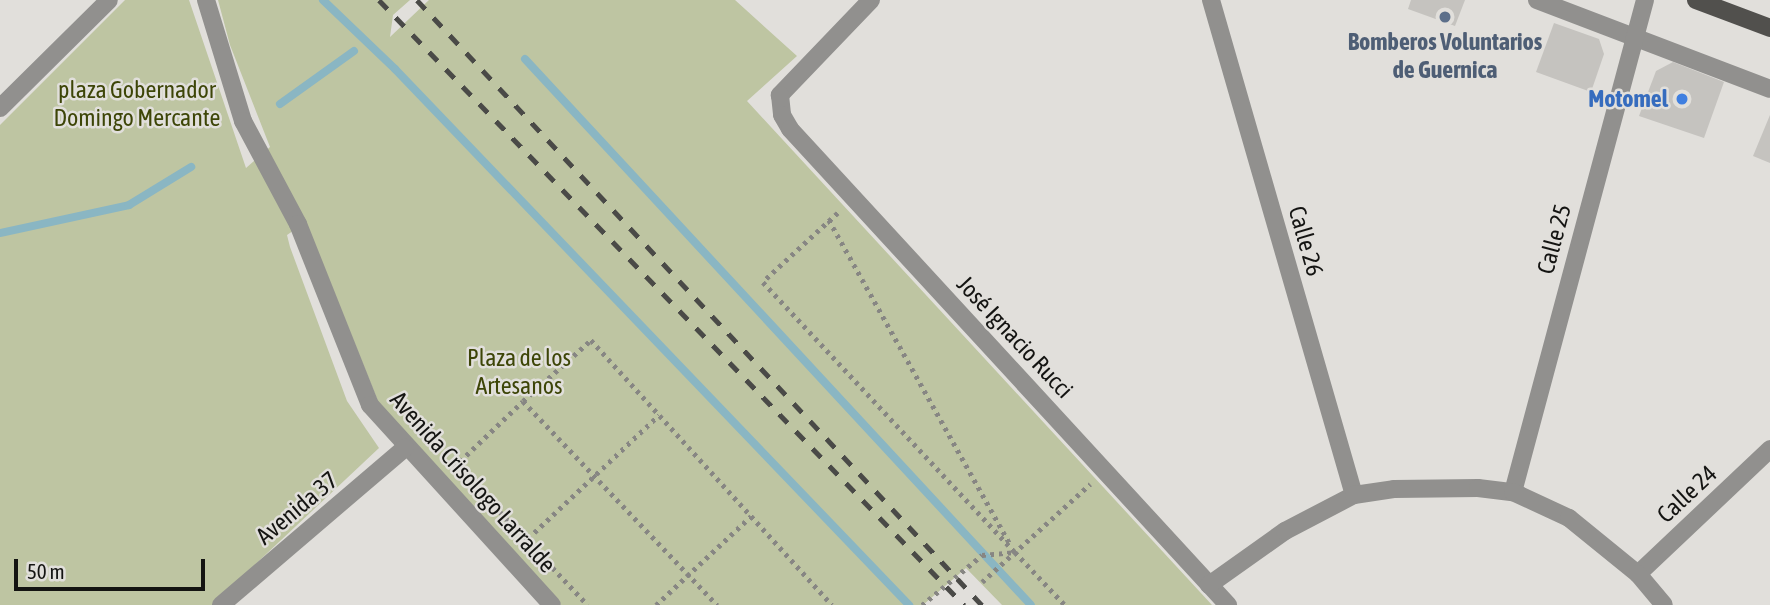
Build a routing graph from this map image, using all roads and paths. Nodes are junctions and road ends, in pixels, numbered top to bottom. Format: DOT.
graph roads {
  1 [pos="109,0"];
  2 [pos="206,0"];
  3 [pos="871,0"];
  4 [pos="1211,0"];
  5 [pos="1537,0"];
  6 [pos="1645,0"];
  7 [pos="1696,0"];
  8 [pos="1770,28"];
  9 [pos="1632,36"];
  10 [pos="1770,89"];
  11 [pos="0,108"];
  12 [pos="829,220"];
  13 [pos="847,222"];
  14 [pos="523,401"];
  15 [pos="659,415"];
  16 [pos="405,448"];
  17 [pos="1770,449"];
  18 [pos="456,464"];
  19 [pos="449,471"];
  20 [pos="1104,471"];
  21 [pos="1080,474"];
  22 [pos="595,476"];
  23 [pos="1089,484"];
  24 [pos="1513,492"];
  25 [pos="1098,494"];
  26 [pos="1354,495"];
  27 [pos="751,516"];
  28 [pos="526,540"];
  29 [pos="1015,552"];
  30 [pos="512,553"];
  31 [pos="1638,574"];
  32 [pos="688,575"];
  33 [pos="982,582"];
  34 [pos="1209,586"];
  35 [pos="221,605"];
  36 [pos="551,605"];
  37 [pos="588,605"];
  38 [pos="656,605"];
  39 [pos="717,605"];
  40 [pos="832,605"];
  41 [pos="922,605"];
  42 [pos="1065,605"];
  43 [pos="1228,605"];
  44 [pos="1664,605"];
  1 -- 11 [label="street"];
  2 -- 16 [label="street, Avenida Crisologo Larralde"];
  3 -- 20 [label="street, José Ignacio Rucci"];
  4 -- 26 [label="street, Calle 26"];
  5 -- 9 [label="street"];
  6 -- 9 [label="street, Calle 25"];
  7 -- 8 [label="main road"];
  9 -- 10 [label="street"];
  9 -- 24 [label="street, Calle 25"];
  12 -- 13 [label="path"];
  12 -- 29 [label="path"];
  12 -- 29 [label="path"];
  14 -- 15 [label="path"];
  14 -- 18 [label="path"];
  14 -- 22 [label="path"];
  15 -- 22 [label="path"];
  15 -- 27 [label="path"];
  16 -- 35 [label="street, Avenida 37"];
  16 -- 36 [label="street, Avenida Crisologo Larralde"];
  17 -- 31 [label="street, Calle 24"];
  18 -- 19 [label="path"];
  18 -- 28 [label="path"];
  20 -- 23 [label="path"];
  20 -- 34 [label="street, José Ignacio Rucci"];
  21 -- 23 [label="path"];
  22 -- 28 [label="path"];
  22 -- 32 [label="path"];
  23 -- 25 [label="path"];
  23 -- 29 [label="path"];
  24 -- 26 [label="street"];
  24 -- 31 [label="street"];
  26 -- 34 [label="street"];
  27 -- 32 [label="path"];
  27 -- 40 [label="path"];
  28 -- 30 [label="path"];
  28 -- 37 [label="path"];
  29 -- 33 [label="path"];
  29 -- 41 [label="path"];
  29 -- 42 [label="path"];
  31 -- 44 [label="street"];
  32 -- 38 [label="path"];
  32 -- 39 [label="path"];
  34 -- 43 [label="street, José Ignacio Rucci"];
}
